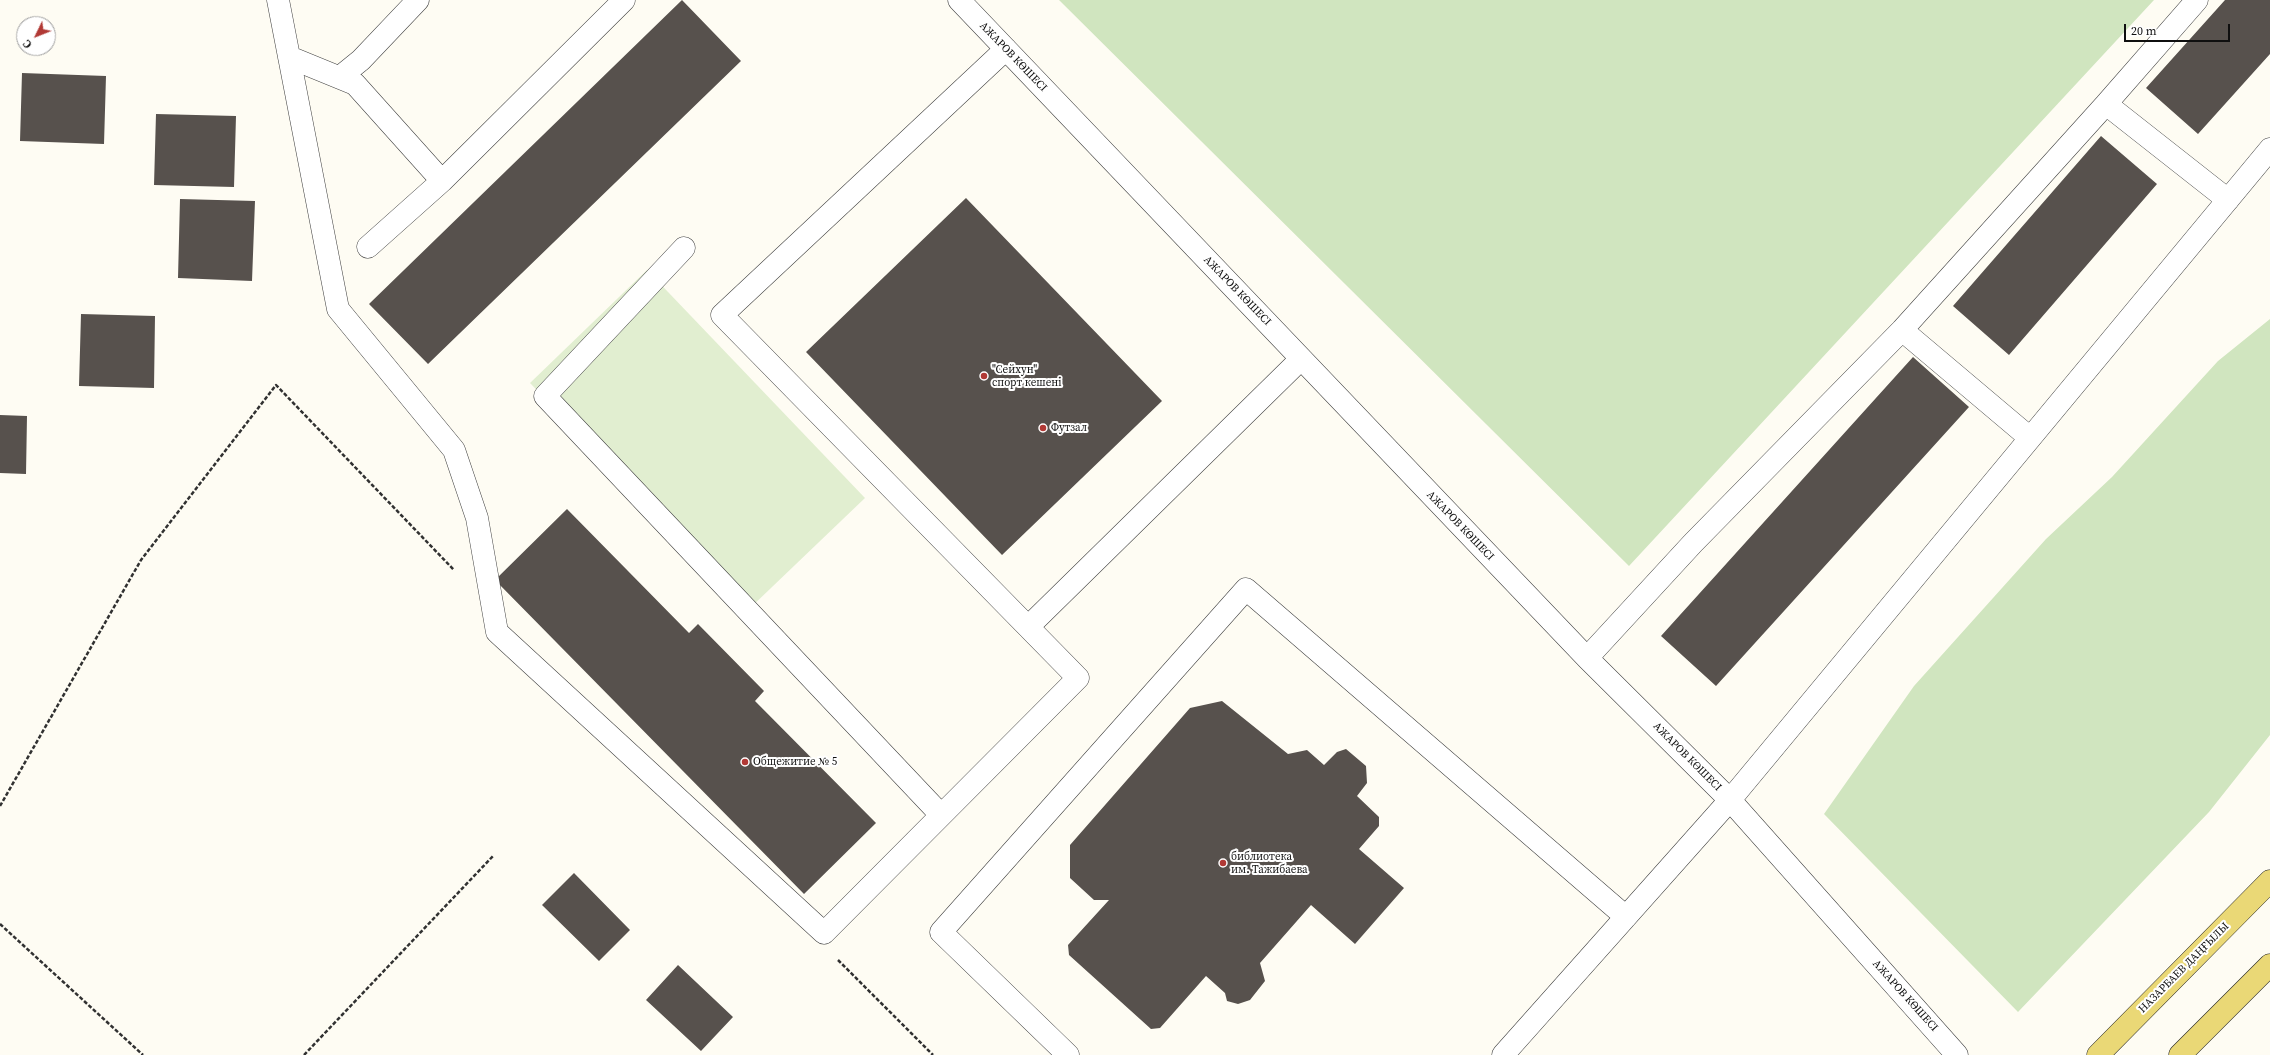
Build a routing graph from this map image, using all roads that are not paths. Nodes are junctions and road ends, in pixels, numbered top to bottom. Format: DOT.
graph roads {
  1 [pos="278,0"];
  2 [pos="418,0"];
  3 [pos="624,0"];
  4 [pos="959,0"];
  5 [pos="2197,0"];
  6 [pos="1006,49"];
  7 [pos="289,57"];
  8 [pos="340,78"];
  9 [pos="2106,104"];
  10 [pos="2270,149"];
  11 [pos="442,181"];
  12 [pos="2228,200"];
  13 [pos="368,247"];
  14 [pos="684,248"];
  15 [pos="1902,330"];
  16 [pos="1301,359"];
  17 [pos="2030,438"];
  18 [pos="1028,627"];
  19 [pos="1587,658"];
  20 [pos="1730,800"];
  21 [pos="941,815"];
  22 [pos="2270,881"];
  23 [pos="1626,917"];
  24 [pos="2270,965"];
  25 [pos="1068,1055"];
  26 [pos="1503,1055"];
  27 [pos="1957,1055"];
  28 [pos="2098,1055"];
  29 [pos="2180,1055"];
  1 -- 7 [label="street"];
  2 -- 8 [label="street"];
  3 -- 11 [label="street"];
  4 -- 6 [label="street, АЖАРОВ КӨШЕСІ"];
  5 -- 9 [label="street"];
  6 -- 16 [label="street, АЖАРОВ КӨШЕСІ"];
  6 -- 18 [label="street"];
  7 -- 8 [label="street"];
  7 -- 21 [label="street"];
  8 -- 11 [label="street"];
  9 -- 12 [label="street"];
  9 -- 15 [label="street"];
  10 -- 12 [label="street"];
  11 -- 13 [label="street"];
  12 -- 17 [label="street"];
  14 -- 21 [label="street"];
  15 -- 17 [label="street"];
  15 -- 19 [label="street"];
  16 -- 18 [label="street"];
  16 -- 19 [label="street, АЖАРОВ КӨШЕСІ"];
  17 -- 20 [label="street"];
  18 -- 21 [label="street"];
  19 -- 20 [label="street, АЖАРОВ КӨШЕСІ"];
  20 -- 23 [label="street"];
  20 -- 27 [label="street, АЖАРОВ КӨШЕСІ"];
  22 -- 28 [label="main road, НАЗАРБАЕВ ДАҢҒЫЛЫ"];
  23 -- 25 [label="street"];
  23 -- 26 [label="street"];
  24 -- 29 [label="main road"];
}
